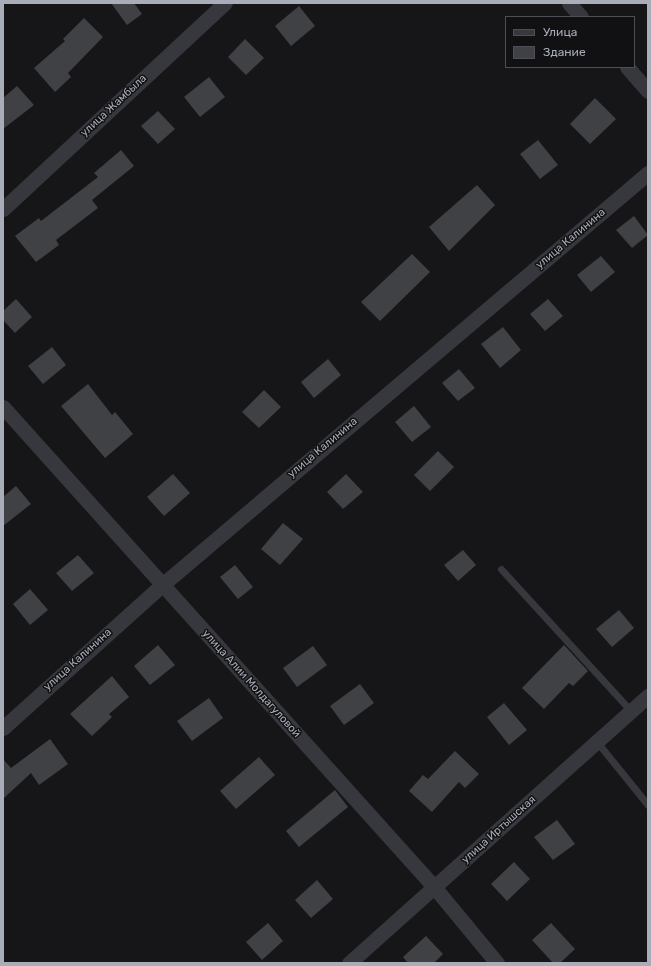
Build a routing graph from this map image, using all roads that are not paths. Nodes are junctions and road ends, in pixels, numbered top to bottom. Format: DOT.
graph roads {
  1 [pos="225,3"];
  2 [pos="569,3"];
  3 [pos="580,16"];
  4 [pos="628,68"];
  5 [pos="648,91"];
  6 [pos="648,173"];
  7 [pos="3,209"];
  8 [pos="3,407"];
  9 [pos="501,569"];
  10 [pos="162,585"];
  11 [pos="648,696"];
  12 [pos="631,711"];
  13 [pos="3,728"];
  14 [pos="597,742"];
  15 [pos="648,805"];
  16 [pos="435,888"];
  17 [pos="349,963"];
  18 [pos="497,963"];
  1 -- 7 [label="street, улица Жамбыла"];
  2 -- 3 [label="street"];
  4 -- 5 [label="street"];
  6 -- 10 [label="street, улица Калинина"];
  8 -- 10 [label="street, улица Алии Молдагуловой"];
  9 -- 12 [label="lane"];
  10 -- 13 [label="street, улица Калинина"];
  10 -- 16 [label="street, улица Алии Молдагуловой"];
  11 -- 12 [label="street, улица Иртышская"];
  12 -- 14 [label="street, улица Иртышская"];
  14 -- 15 [label="lane"];
  14 -- 16 [label="street, улица Иртышская"];
  16 -- 17 [label="street, улица Иртышская"];
  16 -- 18 [label="street, улица Алии Молдагуловой"];
}
